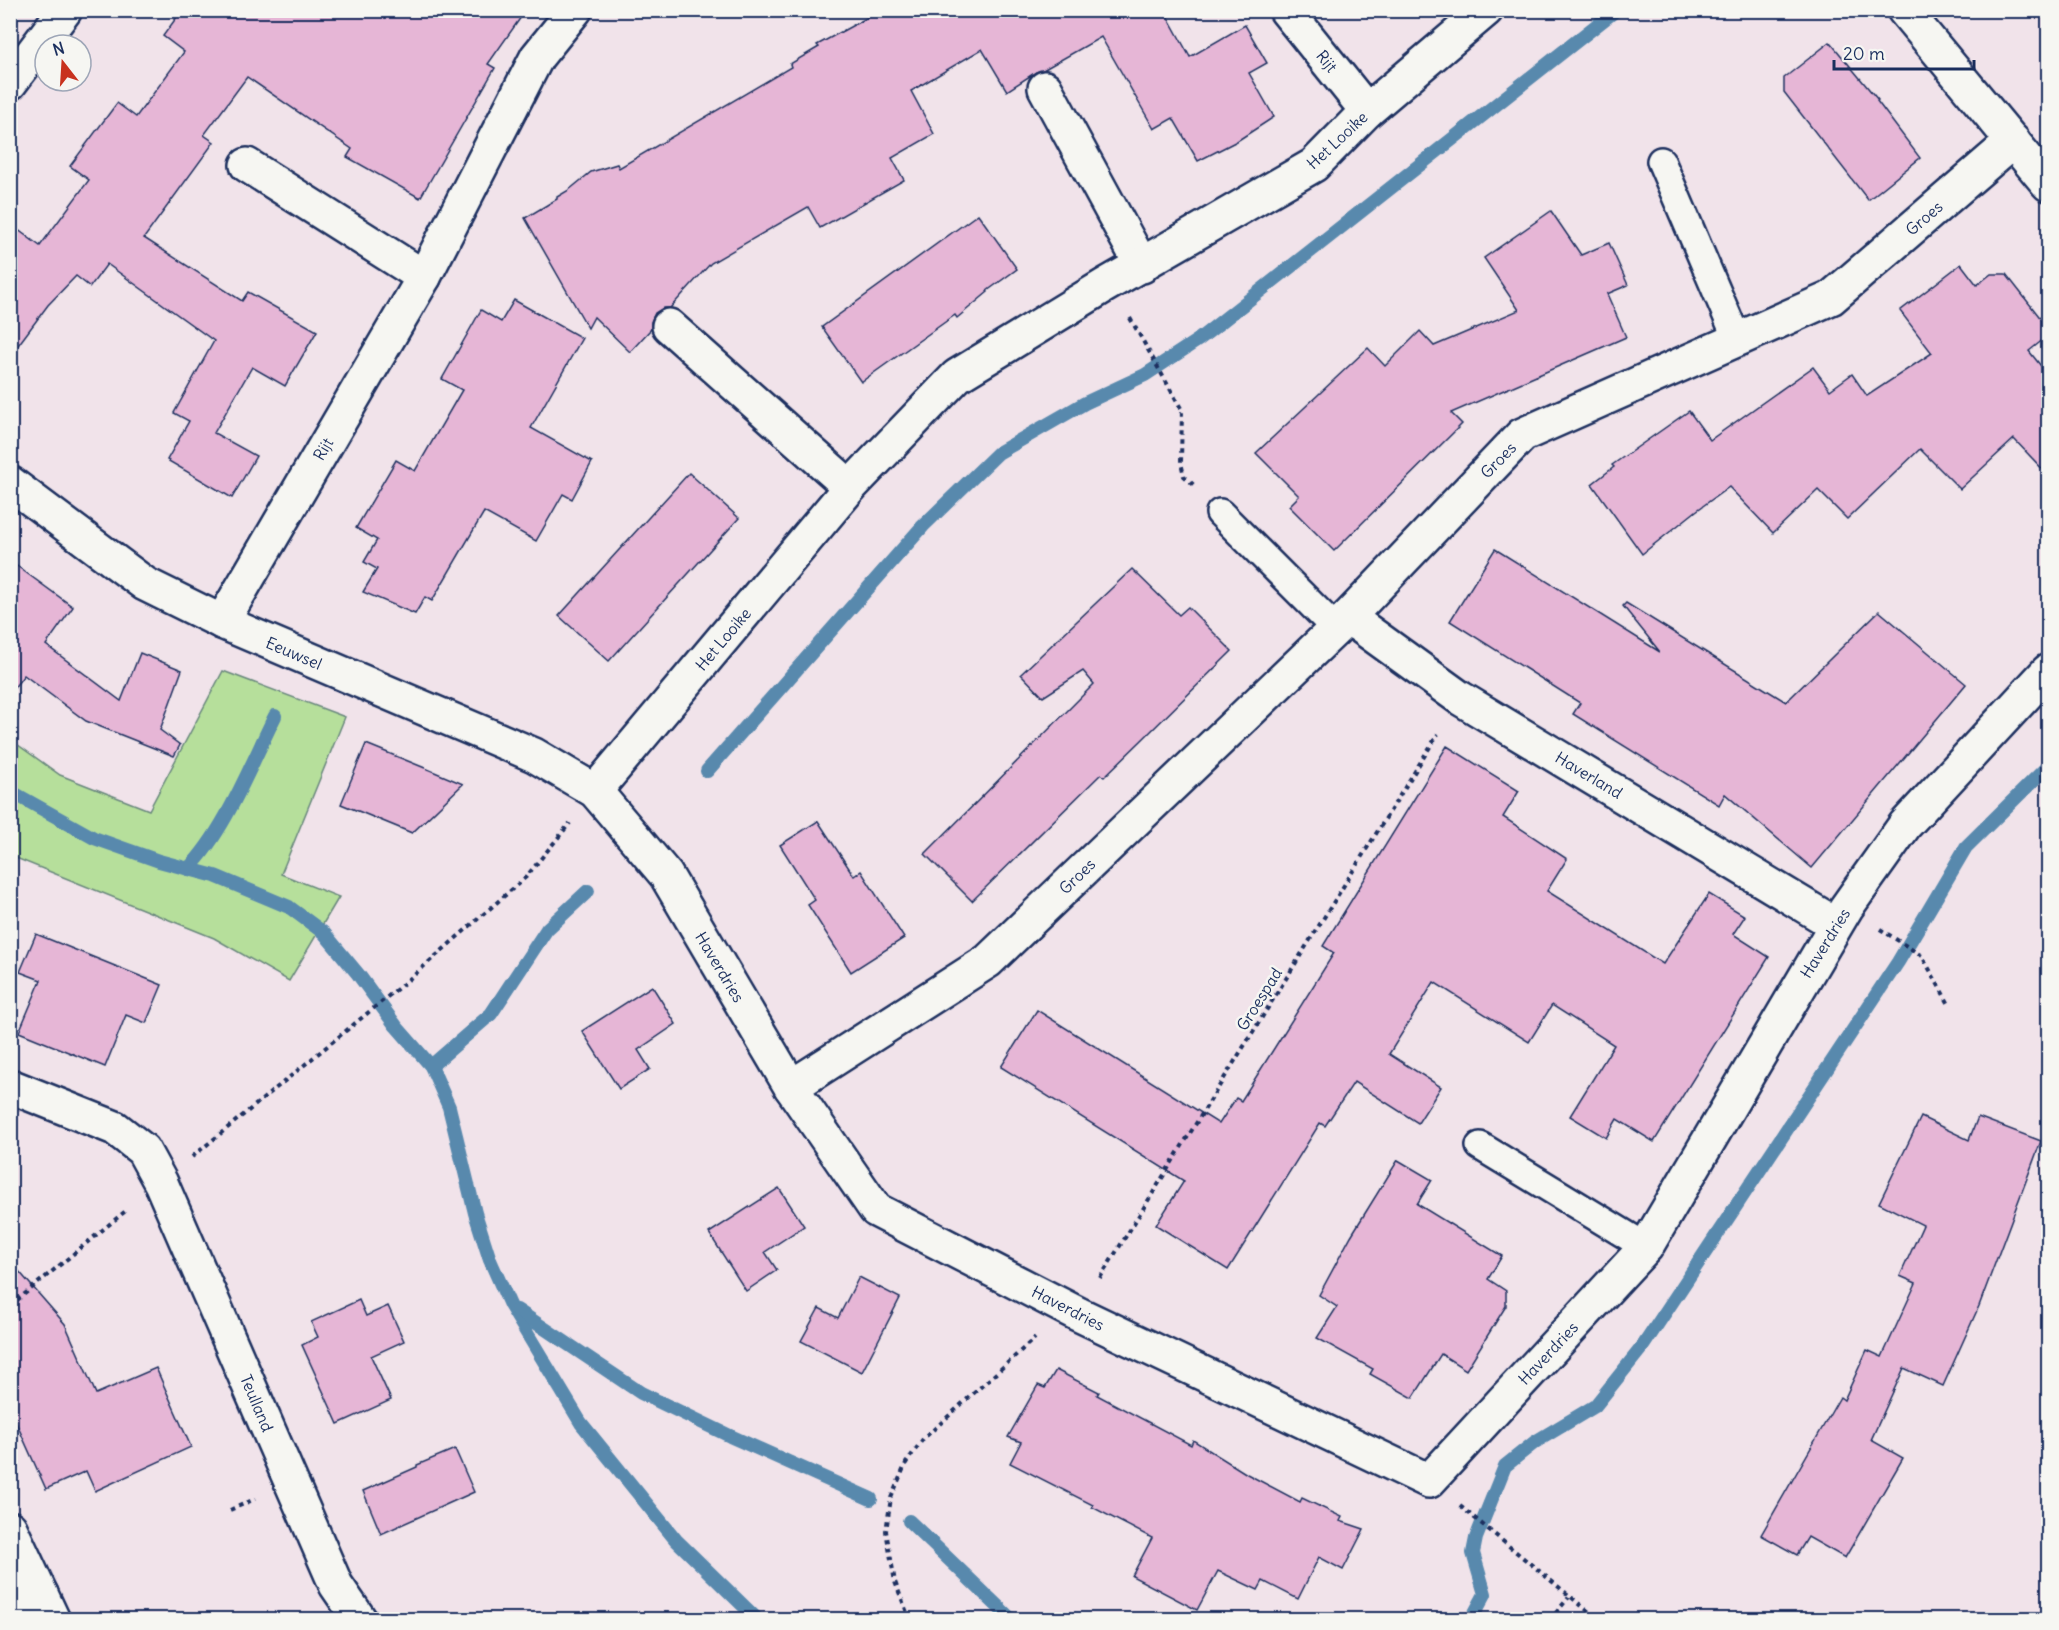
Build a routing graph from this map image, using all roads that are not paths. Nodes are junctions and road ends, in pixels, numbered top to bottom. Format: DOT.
graph roads {
  1 [pos="65,10"];
  2 [pos="575,10"];
  3 [pos="1286,10"];
  4 [pos="1486,10"];
  5 [pos="1904,10"];
  6 [pos="10,82"];
  7 [pos="1045,88"];
  8 [pos="1367,111"];
  9 [pos="2013,141"];
  10 [pos="1661,161"];
  11 [pos="247,165"];
  12 [pos="2049,184"];
  13 [pos="1142,266"];
  14 [pos="424,277"];
  15 [pos="669,326"];
  16 [pos="1737,339"];
  17 [pos="10,483"];
  18 [pos="850,487"];
  19 [pos="1220,513"];
  20 [pos="222,622"];
  21 [pos="1342,623"];
  22 [pos="2049,671"];
  23 [pos="595,791"];
  24 [pos="1835,924"];
  25 [pos="10,1086"];
  26 [pos="791,1087"];
  27 [pos="1480,1146"];
  28 [pos="1646,1246"];
  29 [pos="10,1528"];
  30 [pos="47,1607"];
  31 [pos="10,1608"];
  32 [pos="360,1620"];
  1 -- 6 [label="street"];
  2 -- 14 [label="street, Rijt"];
  3 -- 8 [label="street, Rijt"];
  4 -- 8 [label="street, Het Looike"];
  5 -- 9 [label="street"];
  7 -- 13 [label="street"];
  8 -- 13 [label="street, Het Looike"];
  9 -- 12 [label="street"];
  9 -- 16 [label="street, Groes"];
  10 -- 16 [label="lane"];
  11 -- 14 [label="street"];
  13 -- 18 [label="street, Het Looike"];
  14 -- 20 [label="street, Rijt"];
  15 -- 18 [label="street"];
  16 -- 21 [label="street, Groes"];
  17 -- 20 [label="street, Eeuwsel"];
  18 -- 23 [label="street, Het Looike"];
  19 -- 21 [label="lane"];
  20 -- 23 [label="street, Eeuwsel"];
  21 -- 24 [label="street, Haverland"];
  21 -- 26 [label="street, Groes"];
  22 -- 24 [label="street, Haverdries"];
  23 -- 26 [label="street, Haverdries"];
  24 -- 28 [label="street, Haverdries"];
  25 -- 32 [label="street, Teulland"];
  26 -- 28 [label="street, Haverdries"];
  27 -- 28 [label="lane"];
  29 -- 30 [label="street"];
  30 -- 31 [label="street"];
}
